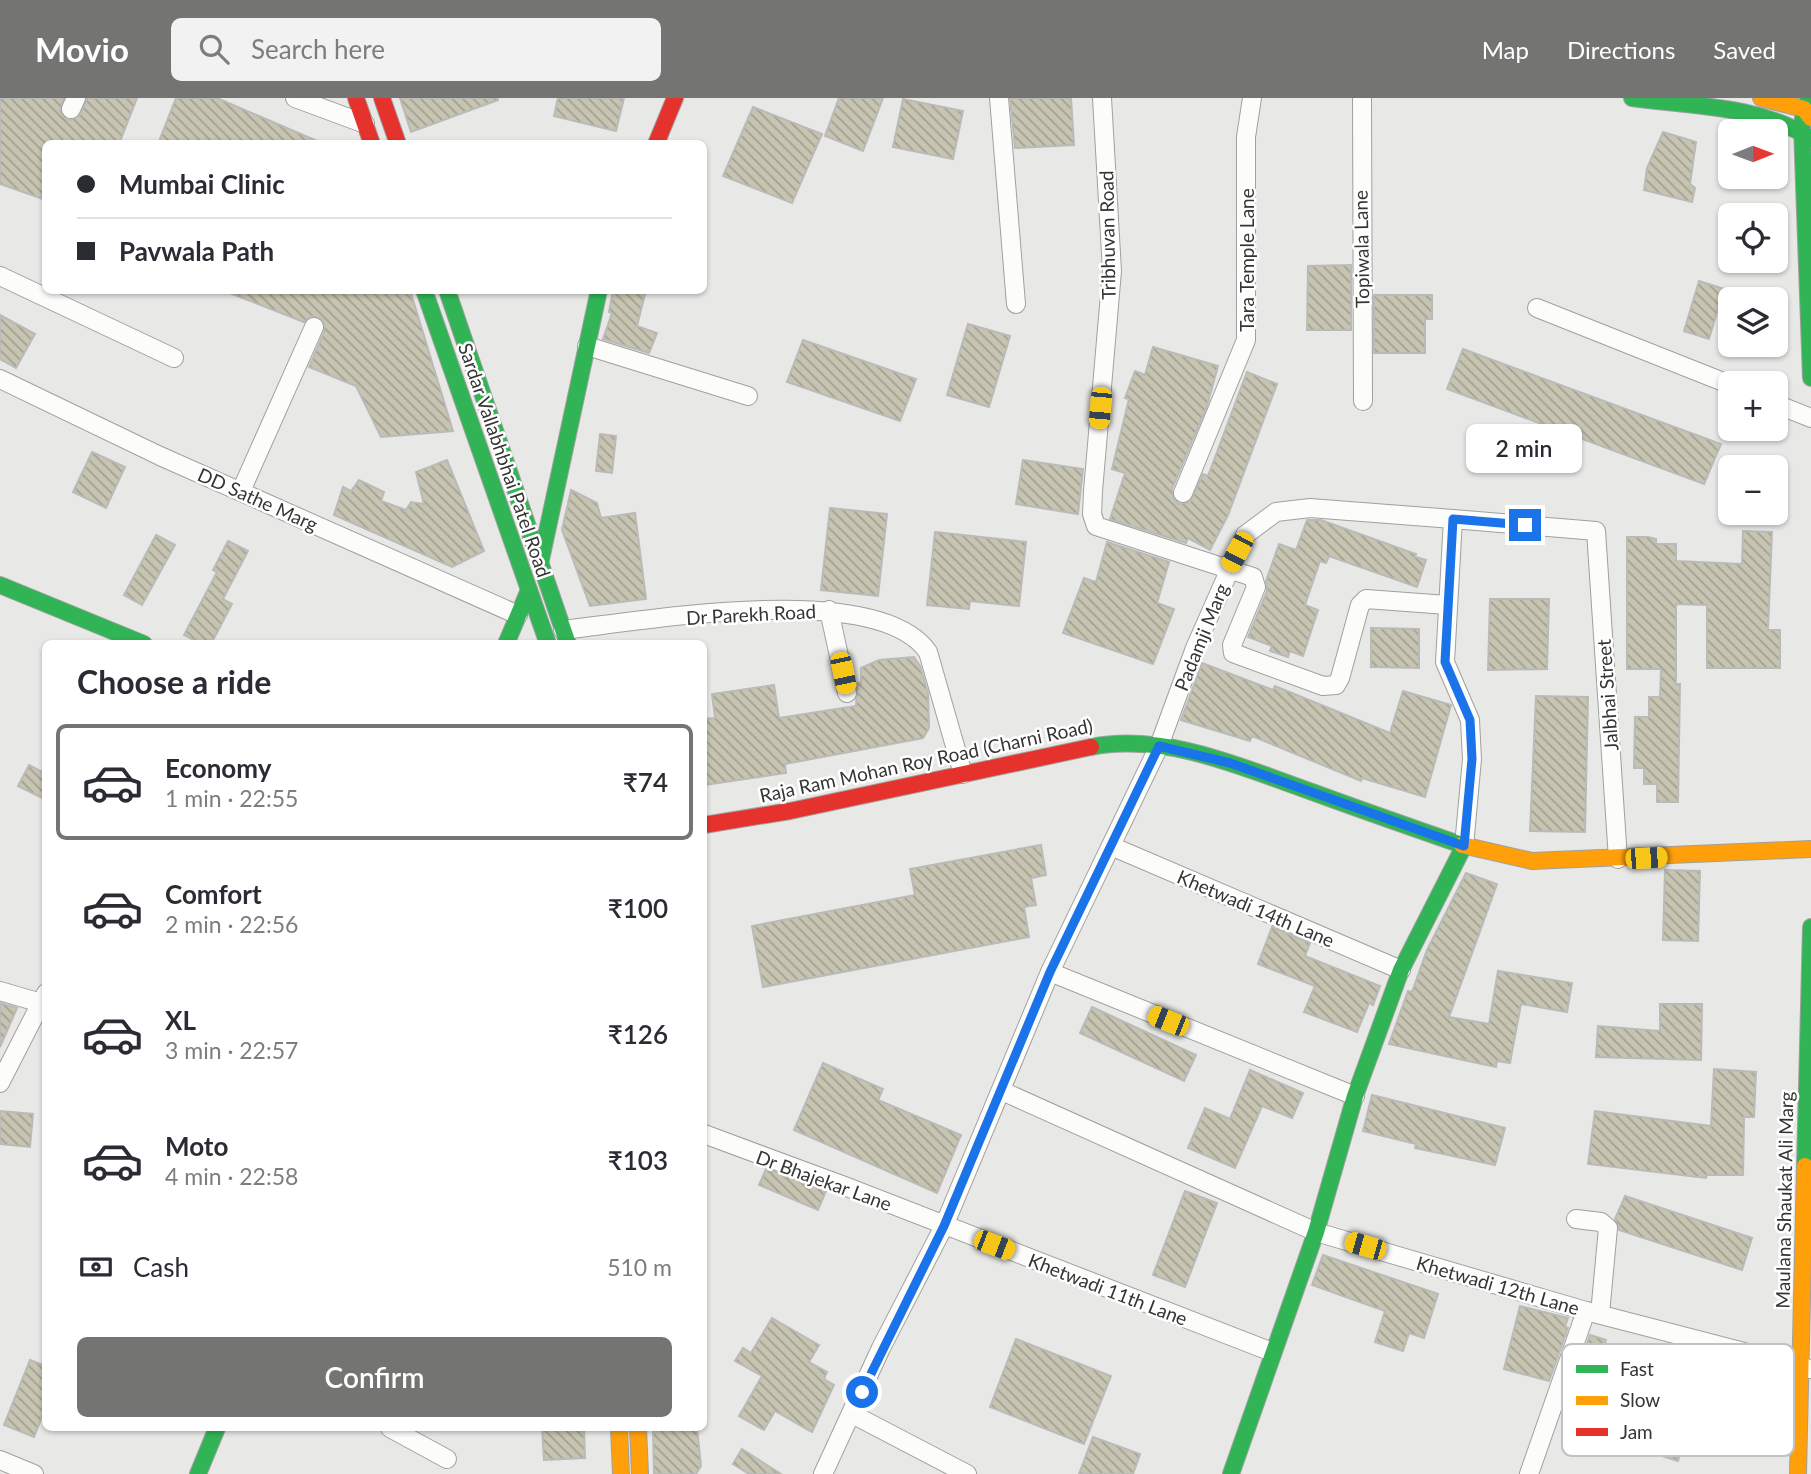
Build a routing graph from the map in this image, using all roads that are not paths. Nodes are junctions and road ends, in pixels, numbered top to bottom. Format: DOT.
graph roads {
  1 [pos="295,98"];
  2 [pos="356,98"];
  3 [pos="382,98"];
  4 [pos="675,98"];
  5 [pos="999,98"];
  6 [pos="1102,98"];
  7 [pos="1252,98"];
  8 [pos="1362,98"];
  9 [pos="1632,98"];
  10 [pos="1761,98"];
  11 [pos="1802,113"];
  12 [pos="365,124"];
  13 [pos="371,140"];
  14 [pos="397,140"];
  15 [pos="658,140"];
  16 [pos="0,276"];
  17 [pos="425,294"];
  18 [pos="448,294"];
  19 [pos="598,294"];
  20 [pos="1016,304"];
  21 [pos="1537,308"];
  22 [pos="314,327"];
  23 [pos="587,346"];
  24 [pos="174,358"];
  25 [pos="1811,378"];
  26 [pos="0,379"];
  27 [pos="1718,380"];
  28 [pos="748,396"];
  29 [pos="1363,401"];
  30 [pos="1788,409"];
  31 [pos="1811,418"];
  32 [pos="241,491"];
  33 [pos="1183,494"];
  34 [pos="1453,519"];
  35 [pos="1596,531"];
  36 [pos="540,565"];
  37 [pos="1228,568"];
  38 [pos="0,585"];
  39 [pos="529,590"];
  40 [pos="1447,606"];
  41 [pos="829,610"];
  42 [pos="518,615"];
  43 [pos="566,637"];
  44 [pos="134,640"];
  45 [pos="508,640"];
  46 [pos="547,640"];
  47 [pos="847,693"];
  48 [pos="1159,746"];
  49 [pos="963,774"];
  50 [pos="707,825"];
  51 [pos="1111,846"];
  52 [pos="1464,846"];
  53 [pos="1811,849"];
  54 [pos="1618,859"];
  55 [pos="1811,927"];
  56 [pos="1401,970"];
  57 [pos="1050,972"];
  58 [pos="0,991"];
  59 [pos="42,998"];
  60 [pos="42,1000"];
  61 [pos="3,1063"];
  62 [pos="0,1083"];
  63 [pos="1002,1091"];
  64 [pos="1355,1097"];
  65 [pos="707,1135"];
  66 [pos="1576,1219"];
  67 [pos="944,1226"];
  68 [pos="1316,1232"];
  69 [pos="1593,1313"];
  70 [pos="1581,1344"];
  71 [pos="1713,1344"];
  72 [pos="1272,1352"];
  73 [pos="1806,1368"];
  74 [pos="1562,1391"];
  75 [pos="852,1414"];
  76 [pos="217,1431"];
  77 [pos="396,1431"];
  78 [pos="619,1431"];
  79 [pos="638,1431"];
  80 [pos="447,1459"];
  81 [pos="0,1460"];
  82 [pos="34,1474"];
  83 [pos="198,1474"];
  84 [pos="621,1474"];
  85 [pos="640,1474"];
  86 [pos="823,1474"];
  87 [pos="967,1474"];
  88 [pos="1231,1474"];
  89 [pos="1529,1474"];
  90 [pos="1798,1474"];
  1 -- 12 [label="street"];
  2 -- 12 [label="main road"];
  3 -- 14 [label="main road"];
  4 -- 15 [label="main road"];
  5 -- 20 [label="street"];
  6 -- 37 [label="street, Tribhuvan Road"];
  7 -- 33 [label="street, Tara Temple Lane"];
  8 -- 29 [label="street, Topiwala Lane"];
  9 -- 11 [label="main road"];
  10 -- 11 [label="main road"];
  11 -- 25 [label="main road"];
  12 -- 13 [label="main road"];
  16 -- 24 [label="street"];
  17 -- 39 [label="main road, Sardar Vallabhbhai Patel Road"];
  18 -- 36 [label="main road, Sardar Vallabhbhai Patel Road"];
  19 -- 23 [label="main road"];
  21 -- 27 [label="street"];
  22 -- 32 [label="street"];
  23 -- 28 [label="street"];
  23 -- 36 [label="main road"];
  26 -- 32 [label="street, DD Sathe Marg"];
  30 -- 31 [label="street"];
  32 -- 42 [label="street, DD Sathe Marg"];
  34 -- 35 [label="street, Padamji Marg"];
  34 -- 37 [label="street, Padamji Marg"];
  34 -- 40 [label="street"];
  35 -- 54 [label="street, Jalbhai Street"];
  36 -- 43 [label="main road, Sardar Vallabhbhai Patel Road"];
  37 -- 40 [label="street, Tribhuvan Road"];
  37 -- 48 [label="street, Padamji Marg"];
  38 -- 44 [label="main road"];
  39 -- 42 [label="main road"];
  39 -- 46 [label="main road, Sardar Vallabhbhai Patel Road"];
  40 -- 52 [label="street"];
  41 -- 43 [label="street, Dr Parekh Road"];
  41 -- 47 [label="street"];
  41 -- 49 [label="street, Dr Parekh Road"];
  42 -- 45 [label="main road"];
  48 -- 49 [label="main road, Raja Ram Mohan Roy Road (Charni Road)"];
  48 -- 51 [label="street, Padamji Marg"];
  48 -- 52 [label="main road, Raja Ram Mohan Roy Road (Charni Road)"];
  49 -- 50 [label="main road, Raja Ram Mohan Roy Road (Charni Road)"];
  51 -- 56 [label="street, Khetwadi 14th Lane"];
  51 -- 57 [label="street, Padamji Marg"];
  52 -- 54 [label="main road, Raja Ram Mohan Roy Road (Charni Road)"];
  52 -- 56 [label="main road"];
  53 -- 54 [label="main road, Raja Ram Mohan Roy Road (Charni Road)"];
  55 -- 73 [label="main road, Maulana Shaukat Ali Marg"];
  56 -- 64 [label="main road"];
  57 -- 63 [label="street, Padamji Marg"];
  57 -- 64 [label="street"];
  58 -- 59 [label="street"];
  60 -- 61 [label="street"];
  61 -- 62 [label="street"];
  63 -- 67 [label="street, Padamji Marg"];
  63 -- 68 [label="street, Khetwadi 12th Lane"];
  64 -- 68 [label="main road"];
  65 -- 67 [label="street, Dr Bhajekar Lane"];
  66 -- 69 [label="street"];
  67 -- 72 [label="street, Khetwadi 11th Lane"];
  67 -- 75 [label="street, Padamji Marg"];
  68 -- 69 [label="street, Khetwadi 12th Lane"];
  68 -- 72 [label="main road"];
  69 -- 70 [label="street"];
  69 -- 71 [label="street, Khetwadi 12th Lane"];
  72 -- 88 [label="main road"];
  73 -- 90 [label="main road, Maulana Shaukat Ali Marg"];
  74 -- 89 [label="street"];
  75 -- 86 [label="street, Padamji Marg"];
  75 -- 87 [label="street"];
  76 -- 83 [label="main road"];
  77 -- 80 [label="street"];
  78 -- 84 [label="main road"];
  79 -- 85 [label="main road"];
  81 -- 82 [label="street"];
}
